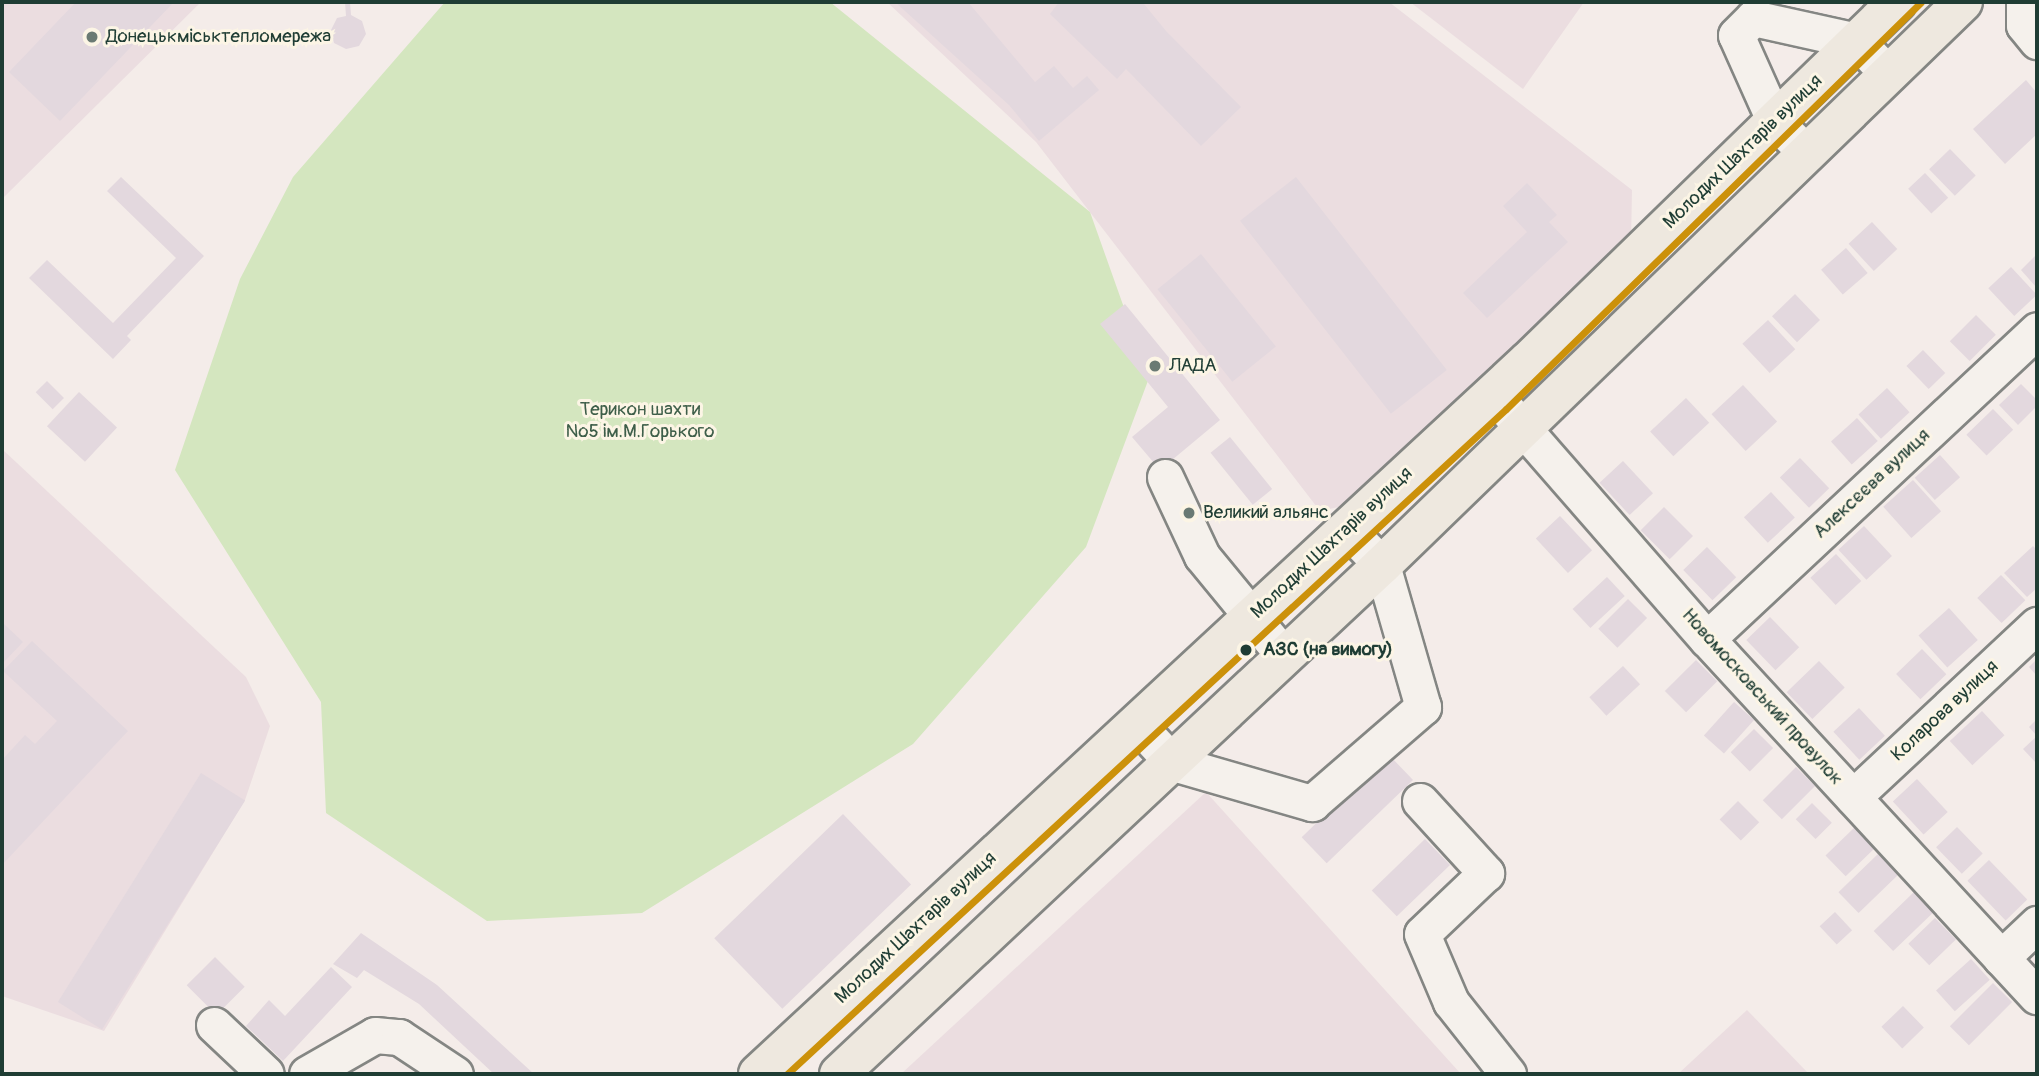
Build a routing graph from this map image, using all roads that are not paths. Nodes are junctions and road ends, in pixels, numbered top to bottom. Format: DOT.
graph roads {
  1 [pos="1897,2"];
  2 [pos="1963,2"];
  3 [pos="2024,2"];
  4 [pos="1857,41"];
  5 [pos="2037,41"];
  6 [pos="1888,74"];
  7 [pos="1774,122"];
  8 [pos="1807,153"];
  9 [pos="2037,330"];
  10 [pos="1493,394"];
  11 [pos="1524,427"];
  12 [pos="1166,477"];
  13 [pos="1347,529"];
  14 [pos="1382,565"];
  15 [pos="1251,618"];
  16 [pos="2037,625"];
  17 [pos="1707,639"];
  18 [pos="1284,656"];
  19 [pos="1137,724"];
  20 [pos="1173,763"];
  21 [pos="1853,797"];
  22 [pos="1420,801"];
  23 [pos="2037,924"];
  24 [pos="2001,958"];
  25 [pos="2037,996"];
  26 [pos="214,1025"];
  27 [pos="266,1074"];
  28 [pos="307,1074"];
  29 [pos="455,1074"];
  30 [pos="758,1074"];
  31 [pos="839,1074"];
  32 [pos="1508,1074"];
  1 -- 4 [label="main road, Молодих Шахтарів вулиця"];
  2 -- 6 [label="main road"];
  3 -- 5 [label="street"];
  4 -- 6 [label="street"];
  4 -- 7 [label="main road, Молодих Шахтарів вулиця"];
  4 -- 7 [label="street"];
  6 -- 8 [label="main road"];
  7 -- 8 [label="street"];
  7 -- 10 [label="main road, Молодих Шахтарів вулиця"];
  8 -- 11 [label="main road"];
  9 -- 17 [label="street, Алексєєва вулиця"];
  10 -- 11 [label="street, Новомосковський провулок"];
  10 -- 13 [label="main road, Молодих Шахтарів вулиця"];
  11 -- 14 [label="main road"];
  11 -- 17 [label="street, Новомосковський провулок"];
  12 -- 15 [label="street"];
  13 -- 14 [label="street"];
  13 -- 15 [label="main road, Молодих Шахтарів вулиця"];
  14 -- 18 [label="main road"];
  14 -- 20 [label="street"];
  15 -- 18 [label="street"];
  15 -- 19 [label="main road, Молодих Шахтарів вулиця"];
  16 -- 21 [label="street, Коларова вулиця"];
  17 -- 21 [label="street, Новомосковський провулок"];
  18 -- 20 [label="main road"];
  19 -- 20 [label="street"];
  19 -- 30 [label="main road, Молодих Шахтарів вулиця"];
  20 -- 31 [label="main road"];
  21 -- 24 [label="street, Новомосковський провулок"];
  22 -- 32 [label="street"];
  23 -- 24 [label="street"];
  24 -- 25 [label="street, Новомосковський провулок"];
  26 -- 27 [label="street"];
  28 -- 29 [label="street"];
}
